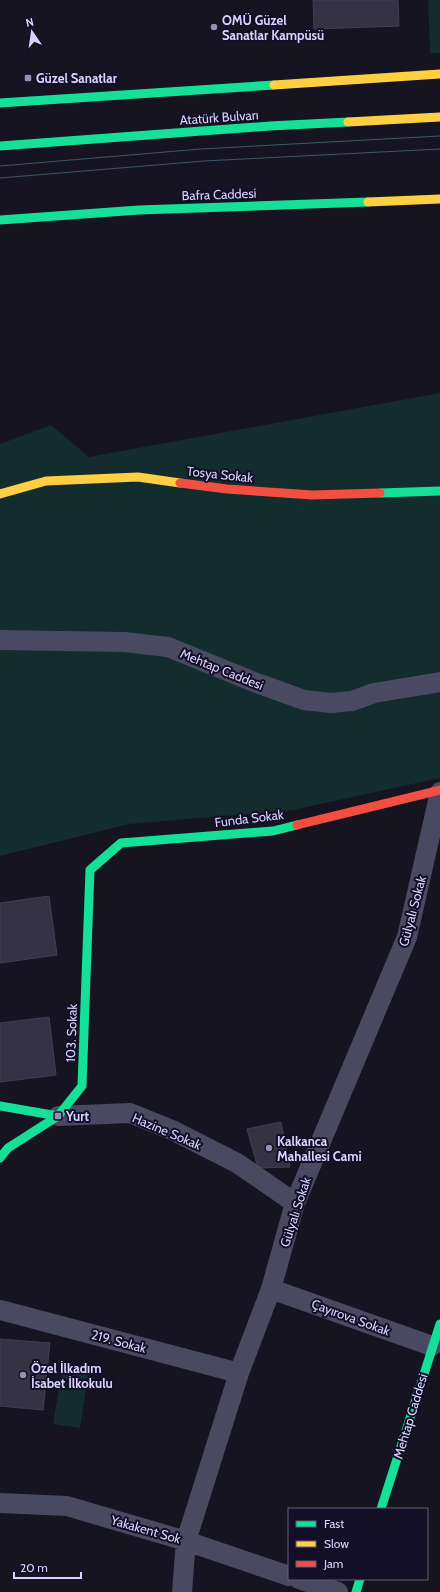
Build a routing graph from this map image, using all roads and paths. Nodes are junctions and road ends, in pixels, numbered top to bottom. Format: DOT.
graph roads {
  1 [pos="440,74"];
  2 [pos="0,103"];
  3 [pos="440,117"];
  4 [pos="0,146"];
  5 [pos="440,199"];
  6 [pos="0,220"];
  7 [pos="440,491"];
  8 [pos="0,494"];
  9 [pos="0,640"];
  10 [pos="440,682"];
  11 [pos="440,791"];
  12 [pos="90,870"];
  13 [pos="0,1106"];
  14 [pos="58,1116"];
  15 [pos="0,1158"];
  16 [pos="295,1202"];
  17 [pos="271,1289"];
  18 [pos="0,1310"];
  19 [pos="440,1324"];
  20 [pos="432,1346"];
  21 [pos="239,1373"];
  22 [pos="0,1504"];
  23 [pos="381,1508"];
  24 [pos="186,1541"];
  25 [pos="288,1576"];
  26 [pos="302,1580"];
  27 [pos="360,1580"];
  28 [pos="182,1592"];
  29 [pos="338,1592"];
  30 [pos="356,1592"];
  1 -- 2 [label="street"];
  3 -- 4 [label="street, Atatürk Bulvarı"];
  5 -- 6 [label="street, Bafra Caddesi"];
  7 -- 8 [label="street, Tosya Sokak"];
  9 -- 10 [label="street, Mehtap Caddesi"];
  11 -- 12 [label="street, Funda Sokak"];
  11 -- 16 [label="street, Gülyalı Sokak"];
  12 -- 14 [label="street, 103. Sokak"];
  13 -- 14 [label="street, Hazine Sokak"];
  14 -- 15 [label="street, 103. Sokak"];
  14 -- 16 [label="street, Hazine Sokak"];
  16 -- 17 [label="street, Gülyalı Sokak"];
  17 -- 20 [label="street, Çayırova Sokak"];
  17 -- 21 [label="street, Gülyalı Sokak"];
  18 -- 21 [label="street, 219. Sokak"];
  19 -- 20 [label="street, Mehtap Caddesi"];
  20 -- 23 [label="street, Mehtap Caddesi"];
  21 -- 24 [label="street, Gülyalı Sokak"];
  22 -- 24 [label="street, Yakakent Sok"];
  24 -- 25 [label="street, Yakakent Sok"];
  24 -- 28 [label="street, Gülyalı Sokak"];
  26 -- 29 [label="street"];
  27 -- 30 [label="street"];
}
